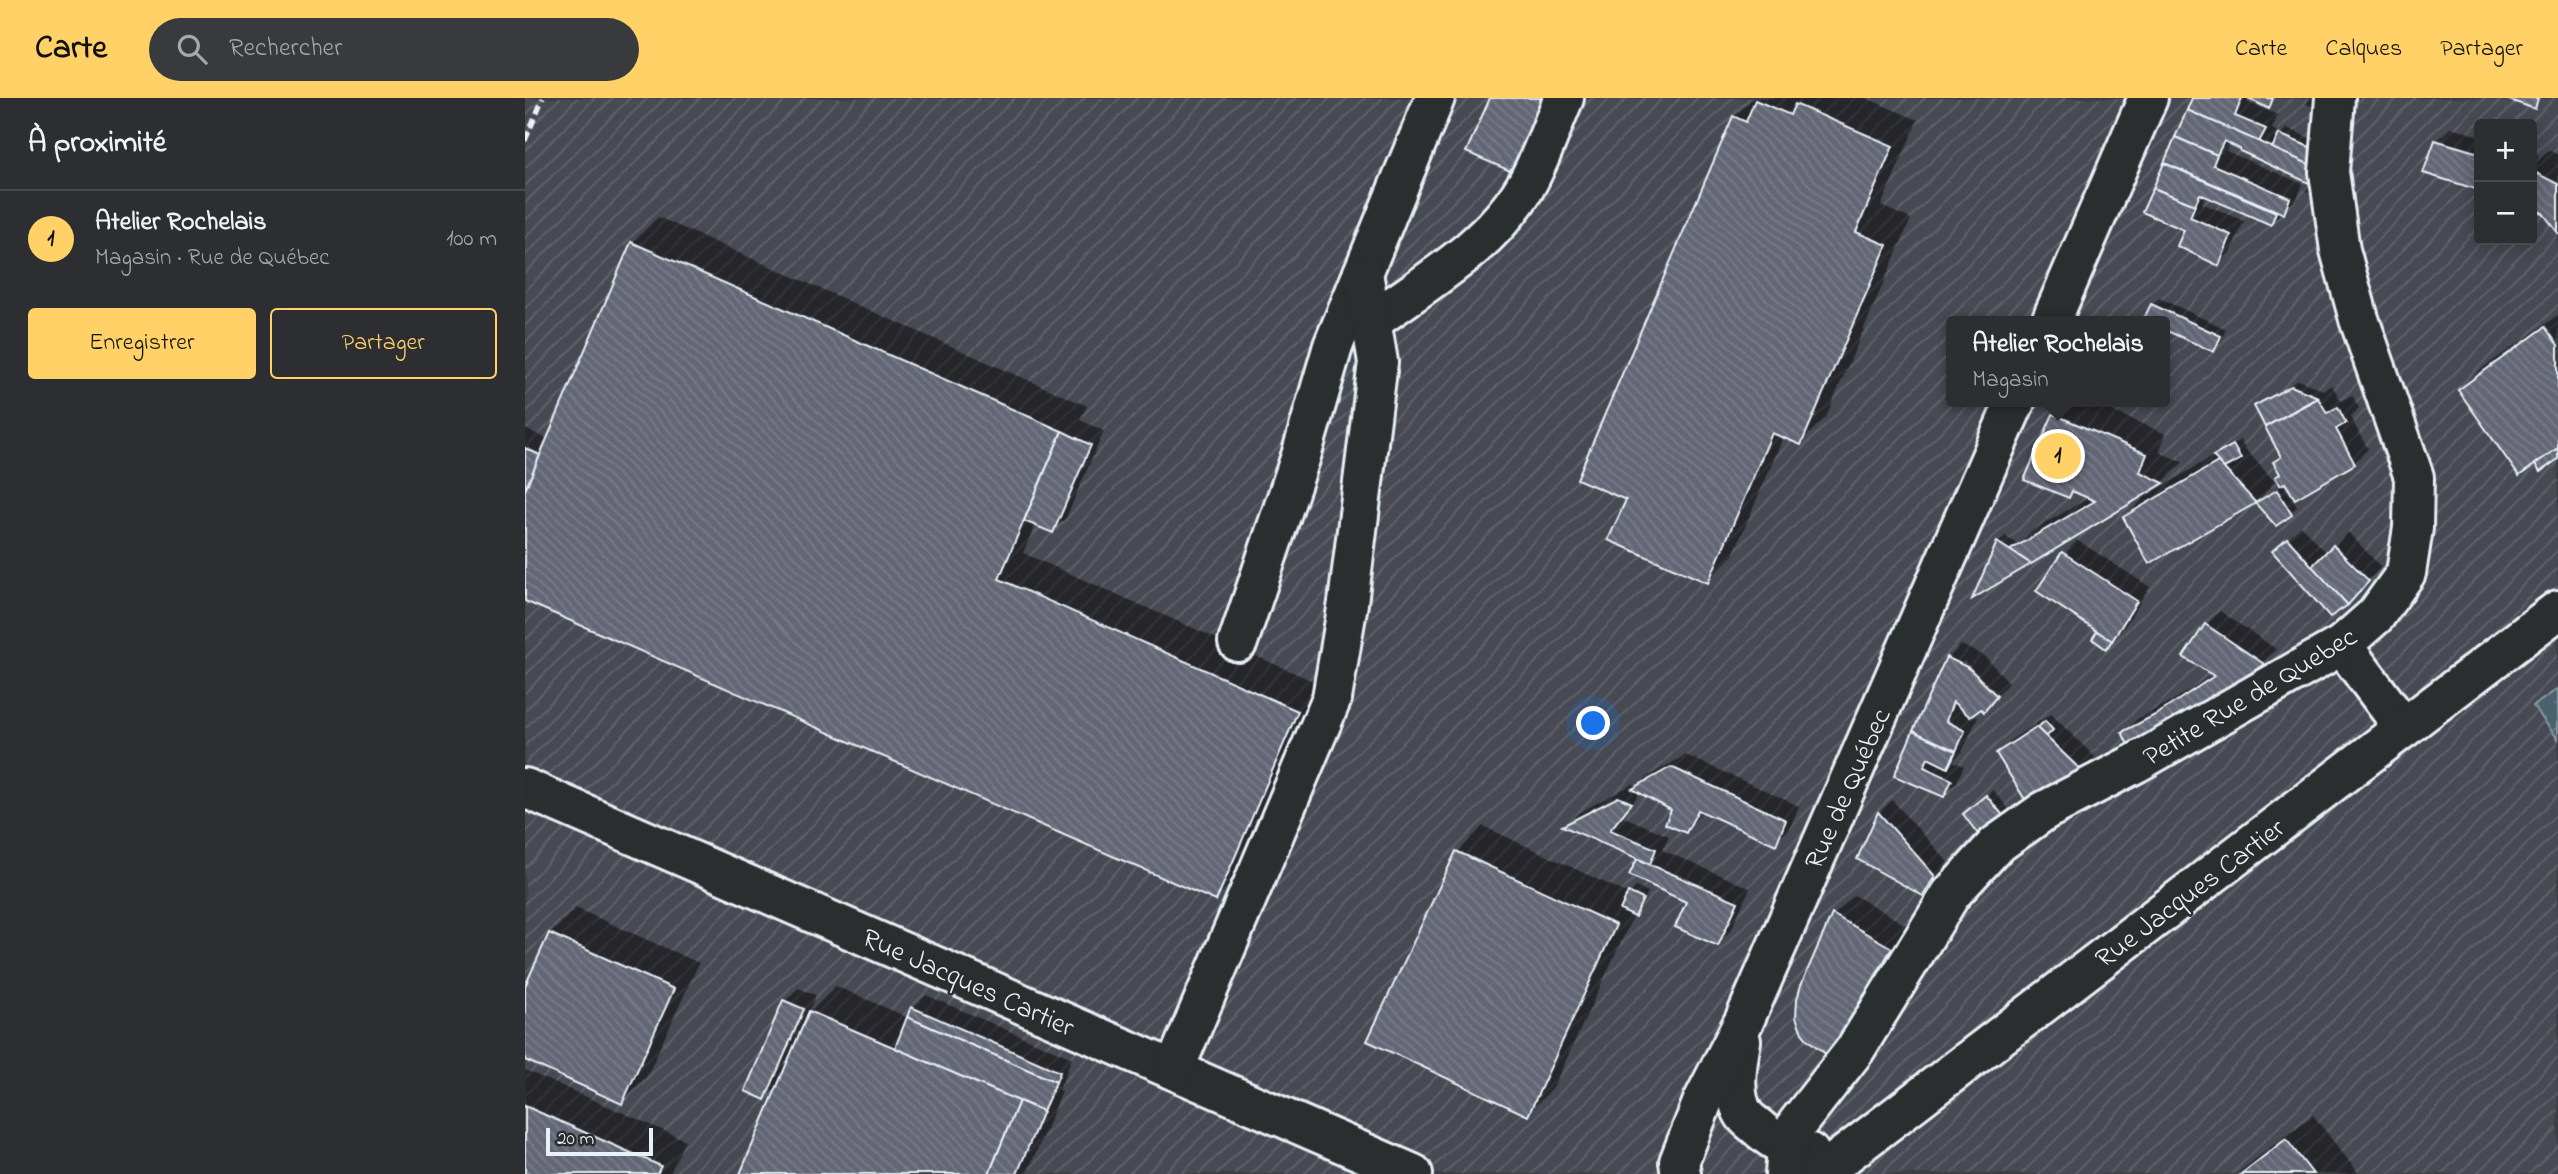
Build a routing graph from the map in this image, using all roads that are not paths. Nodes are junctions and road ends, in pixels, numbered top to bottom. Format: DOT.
graph roads {
  1 [pos="1435,98"];
  2 [pos="1564,98"];
  3 [pos="2148,98"];
  4 [pos="2335,98"];
  5 [pos="1363,273"];
  6 [pos="2052,316"];
  7 [pos="1371,322"];
  8 [pos="2013,407"];
  9 [pos="2558,610"];
  10 [pos="1238,642"];
  11 [pos="2342,645"];
  12 [pos="2405,728"];
  13 [pos="525,788"];
  14 [pos="1745,1019"];
  15 [pos="1174,1070"];
  16 [pos="1786,1161"];
  17 [pos="1833,1163"];
  18 [pos="1413,1174"];
  19 [pos="1681,1174"];
  1 -- 5 [label="street"];
  2 -- 7 [label="street"];
  3 -- 6 [label="street"];
  4 -- 11 [label="street, Petite Rue de Quebec"];
  5 -- 7 [label="street"];
  5 -- 10 [label="street"];
  7 -- 15 [label="street"];
  8 -- 14 [label="street, Rue de Québec"];
  9 -- 12 [label="street, Rue Jacques Cartier"];
  11 -- 12 [label="street"];
  11 -- 16 [label="street, Petite Rue de Quebec"];
  12 -- 17 [label="street, Rue Jacques Cartier"];
  13 -- 15 [label="street, Rue Jacques Cartier"];
  14 -- 16 [label="street"];
  14 -- 19 [label="street, Rue de Québec"];
  15 -- 18 [label="street, Rue Jacques Cartier"];
  16 -- 17 [label="street"];
}
